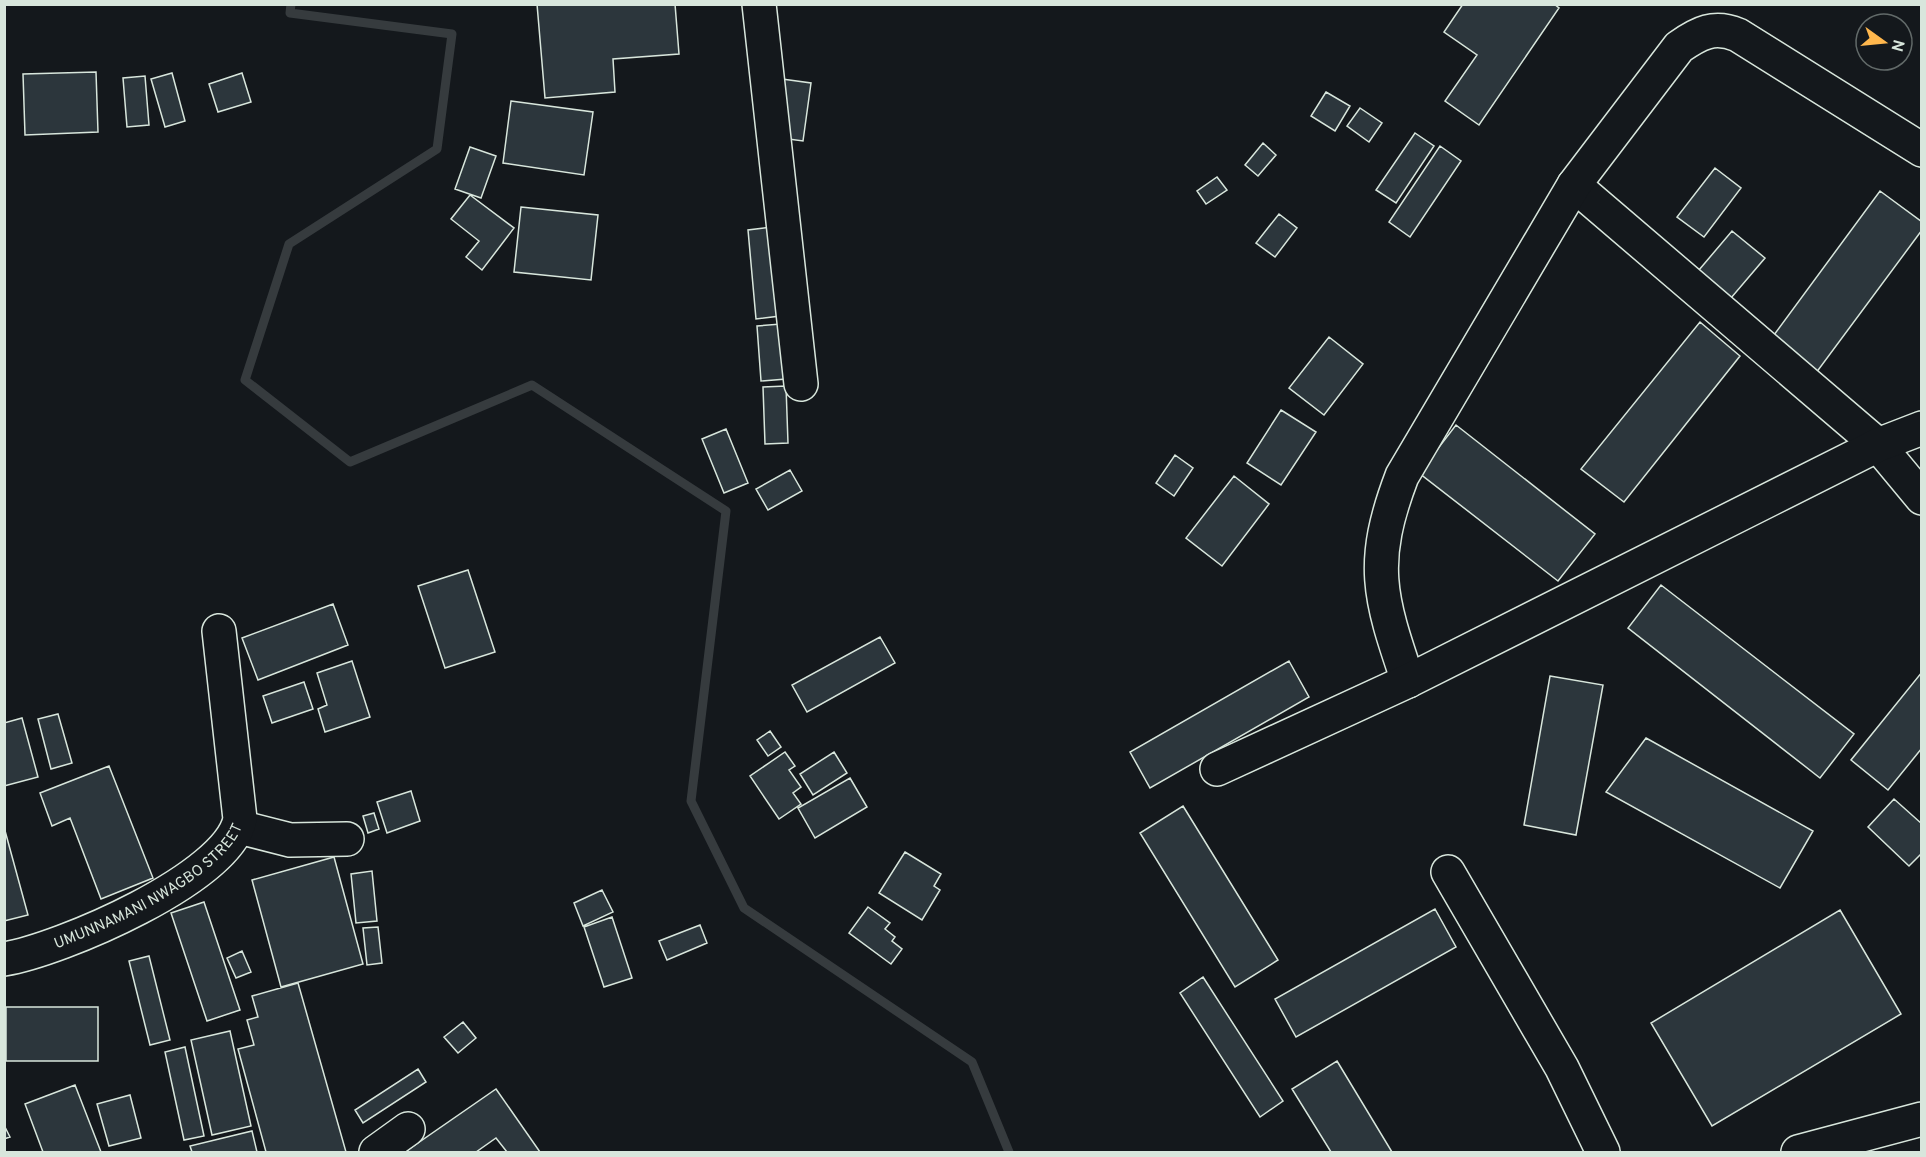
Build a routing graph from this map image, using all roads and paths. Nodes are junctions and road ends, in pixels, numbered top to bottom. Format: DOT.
graph roads {
  1 [pos="759,4"];
  2 [pos="1922,150"];
  3 [pos="1574,185"];
  4 [pos="801,384"];
  5 [pos="1922,428"];
  6 [pos="1878,445"];
  7 [pos="1922,498"];
  8 [pos="219,631"];
  9 [pos="1408,681"];
  10 [pos="1218,770"];
  11 [pos="239,827"];
  12 [pos="347,839"];
  13 [pos="1448,872"];
  14 [pos="4,959"];
  15 [pos="1922,1119"];
  16 [pos="408,1129"];
  17 [pos="376,1152"];
  18 [pos="1603,1152"];
  19 [pos="1798,1152"];
  1 -- 4 [label="street"];
  2 -- 3 [label="street"];
  3 -- 6 [label="street"];
  3 -- 9 [label="street"];
  5 -- 6 [label="street"];
  6 -- 7 [label="street"];
  6 -- 9 [label="street"];
  8 -- 11 [label="street, UMUNNAMANI NWAGBO STREET"];
  9 -- 10 [label="street"];
  11 -- 12 [label="street"];
  11 -- 14 [label="street, UMUNNAMANI NWAGBO STREET"];
  13 -- 18 [label="street"];
  15 -- 19 [label="street"];
  16 -- 17 [label="street"];
}
